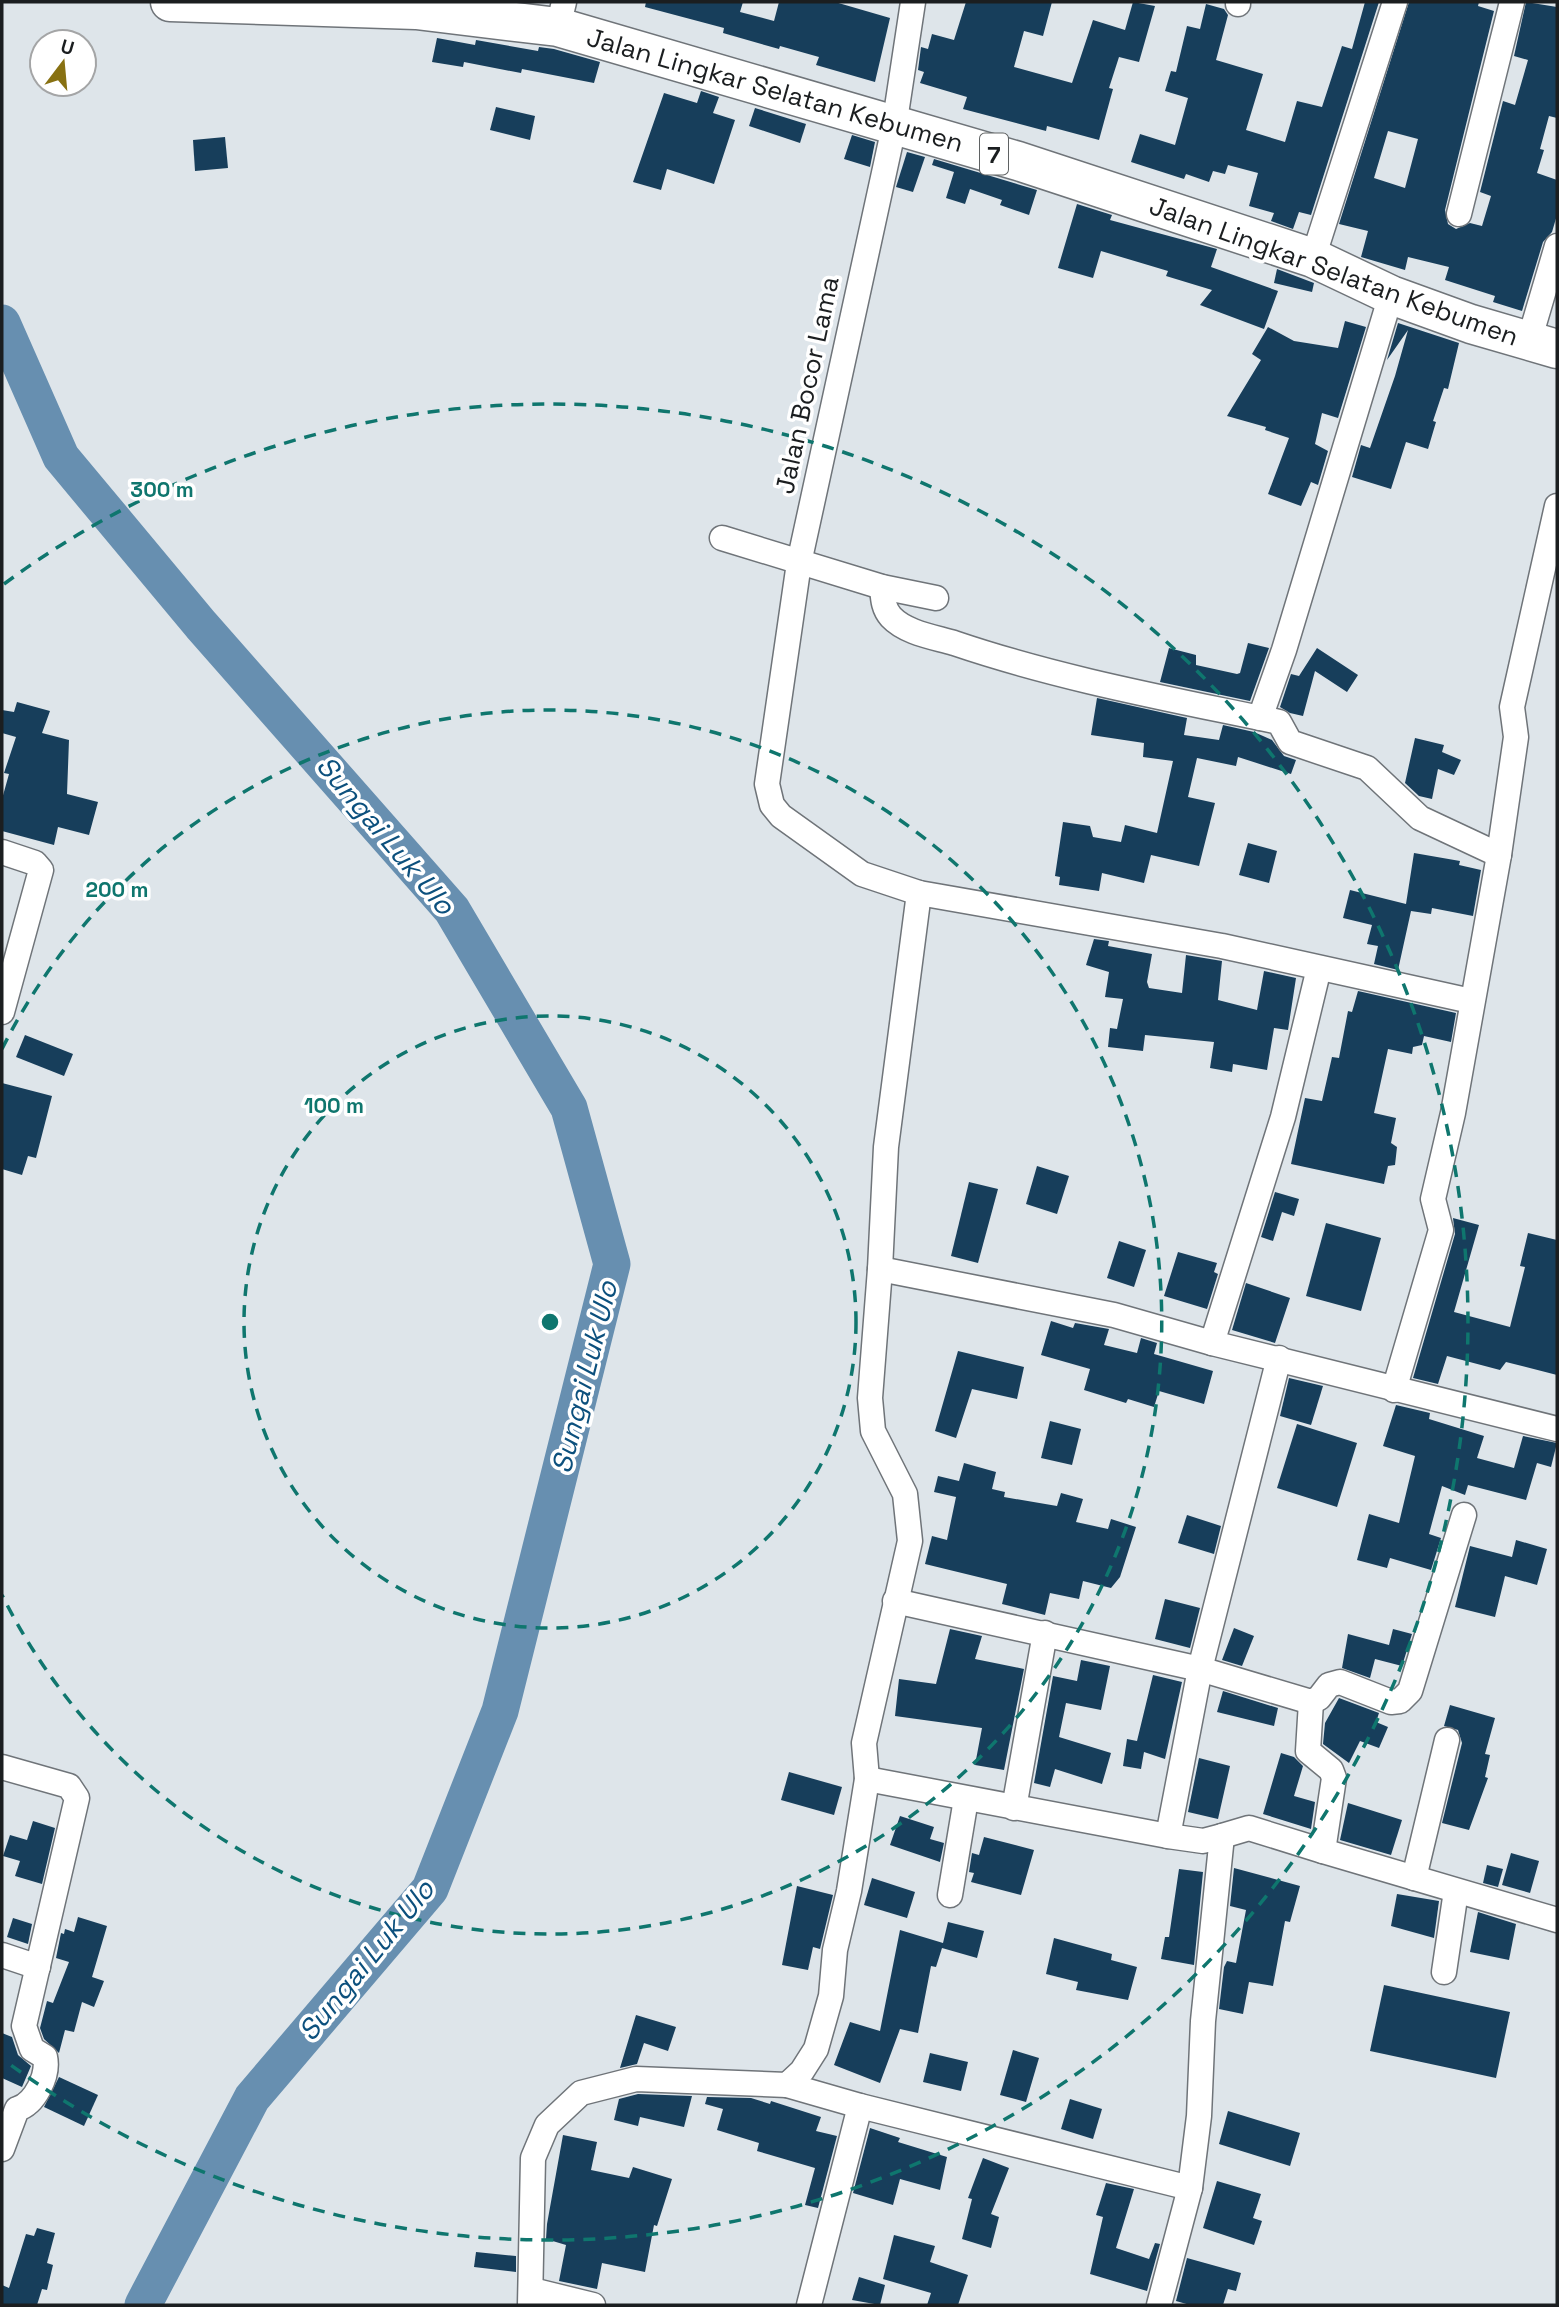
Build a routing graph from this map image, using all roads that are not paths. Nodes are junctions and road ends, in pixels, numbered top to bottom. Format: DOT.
graph roads {
  1 [pos="170,2"];
  2 [pos="913,2"];
  3 [pos="1395,2"];
  4 [pos="1511,2"];
  5 [pos="561,14"];
  6 [pos="894,127"];
  7 [pos="1459,214"];
  8 [pos="1557,246"];
  9 [pos="1313,258"];
  10 [pos="1391,295"];
  11 [pos="1543,345"];
  12 [pos="1557,506"];
  13 [pos="722,538"];
  14 [pos="799,563"];
  15 [pos="882,587"];
  16 [pos="936,598"];
  17 [pos="1260,718"];
  18 [pos="2,852"];
  19 [pos="1499,855"];
  20 [pos="919,893"];
  21 [pos="1319,968"];
  22 [pos="1471,1001"];
  23 [pos="2,1012"];
  24 [pos="880,1269"];
  25 [pos="1212,1343"];
  26 [pos="1279,1359"];
  27 [pos="1394,1390"];
  28 [pos="1557,1429"];
  29 [pos="1464,1514"];
  30 [pos="895,1601"];
  31 [pos="1045,1633"];
  32 [pos="1200,1669"];
  33 [pos="1297,1698"];
  34 [pos="1447,1740"];
  35 [pos="2,1767"];
  36 [pos="867,1779"];
  37 [pos="966,1799"];
  38 [pos="1014,1808"];
  39 [pos="1168,1836"];
  40 [pos="1222,1836"];
  41 [pos="1323,1851"];
  42 [pos="1414,1878"];
  43 [pos="1456,1892"];
  44 [pos="950,1895"];
  45 [pos="1557,1920"];
  46 [pos="2,1955"];
  47 [pos="38,1967"];
  48 [pos="1444,1972"];
  49 [pos="787,2085"];
  50 [pos="9,2106"];
  51 [pos="860,2106"];
  52 [pos="2,2149"];
  53 [pos="1190,2188"];
  54 [pos="531,2298"];
  55 [pos="593,2305"];
  56 [pos="809,2305"];
  57 [pos="1159,2305"];
  1 -- 5 [label="highway, Jalan Lingkar Selatan Kebumen / 7"];
  2 -- 6 [label="street, Jalan Bocor Lama"];
  3 -- 9 [label="street"];
  4 -- 7 [label="street"];
  5 -- 6 [label="highway, Jalan Lingkar Selatan Kebumen / 7"];
  6 -- 9 [label="highway, Jalan Lingkar Selatan Kebumen / 7"];
  6 -- 14 [label="street, Jalan Bocor Lama"];
  8 -- 11 [label="street"];
  9 -- 10 [label="highway, Jalan Lingkar Selatan Kebumen / 7"];
  10 -- 11 [label="highway, Jalan Lingkar Selatan Kebumen / 7"];
  10 -- 17 [label="street"];
  12 -- 19 [label="street"];
  13 -- 14 [label="street"];
  14 -- 15 [label="street"];
  14 -- 20 [label="street, Jalan Bocor Lama"];
  15 -- 16 [label="street"];
  15 -- 17 [label="street"];
  17 -- 19 [label="street"];
  18 -- 23 [label="street"];
  19 -- 22 [label="street"];
  20 -- 21 [label="street, Jalan Bocor Lama"];
  20 -- 24 [label="street"];
  21 -- 22 [label="street, Jalan Bocor Lama"];
  21 -- 25 [label="street"];
  22 -- 27 [label="street"];
  24 -- 25 [label="street"];
  24 -- 30 [label="street"];
  25 -- 26 [label="street"];
  26 -- 27 [label="street"];
  26 -- 32 [label="street"];
  27 -- 28 [label="street"];
  29 -- 33 [label="street"];
  30 -- 31 [label="street"];
  30 -- 36 [label="street"];
  31 -- 32 [label="street"];
  31 -- 38 [label="street"];
  32 -- 33 [label="street"];
  32 -- 39 [label="street"];
  33 -- 41 [label="street"];
  34 -- 42 [label="street"];
  35 -- 47 [label="street"];
  36 -- 37 [label="street"];
  36 -- 49 [label="street"];
  37 -- 38 [label="street"];
  37 -- 44 [label="street"];
  38 -- 39 [label="street"];
  39 -- 40 [label="street"];
  40 -- 41 [label="street"];
  40 -- 53 [label="street"];
  41 -- 42 [label="street"];
  42 -- 43 [label="street"];
  43 -- 45 [label="street"];
  43 -- 48 [label="street"];
  46 -- 47 [label="street"];
  47 -- 50 [label="street"];
  49 -- 51 [label="street"];
  49 -- 54 [label="street"];
  50 -- 52 [label="street"];
  51 -- 53 [label="street"];
  51 -- 56 [label="street"];
  53 -- 57 [label="street"];
  54 -- 55 [label="street"];
}
